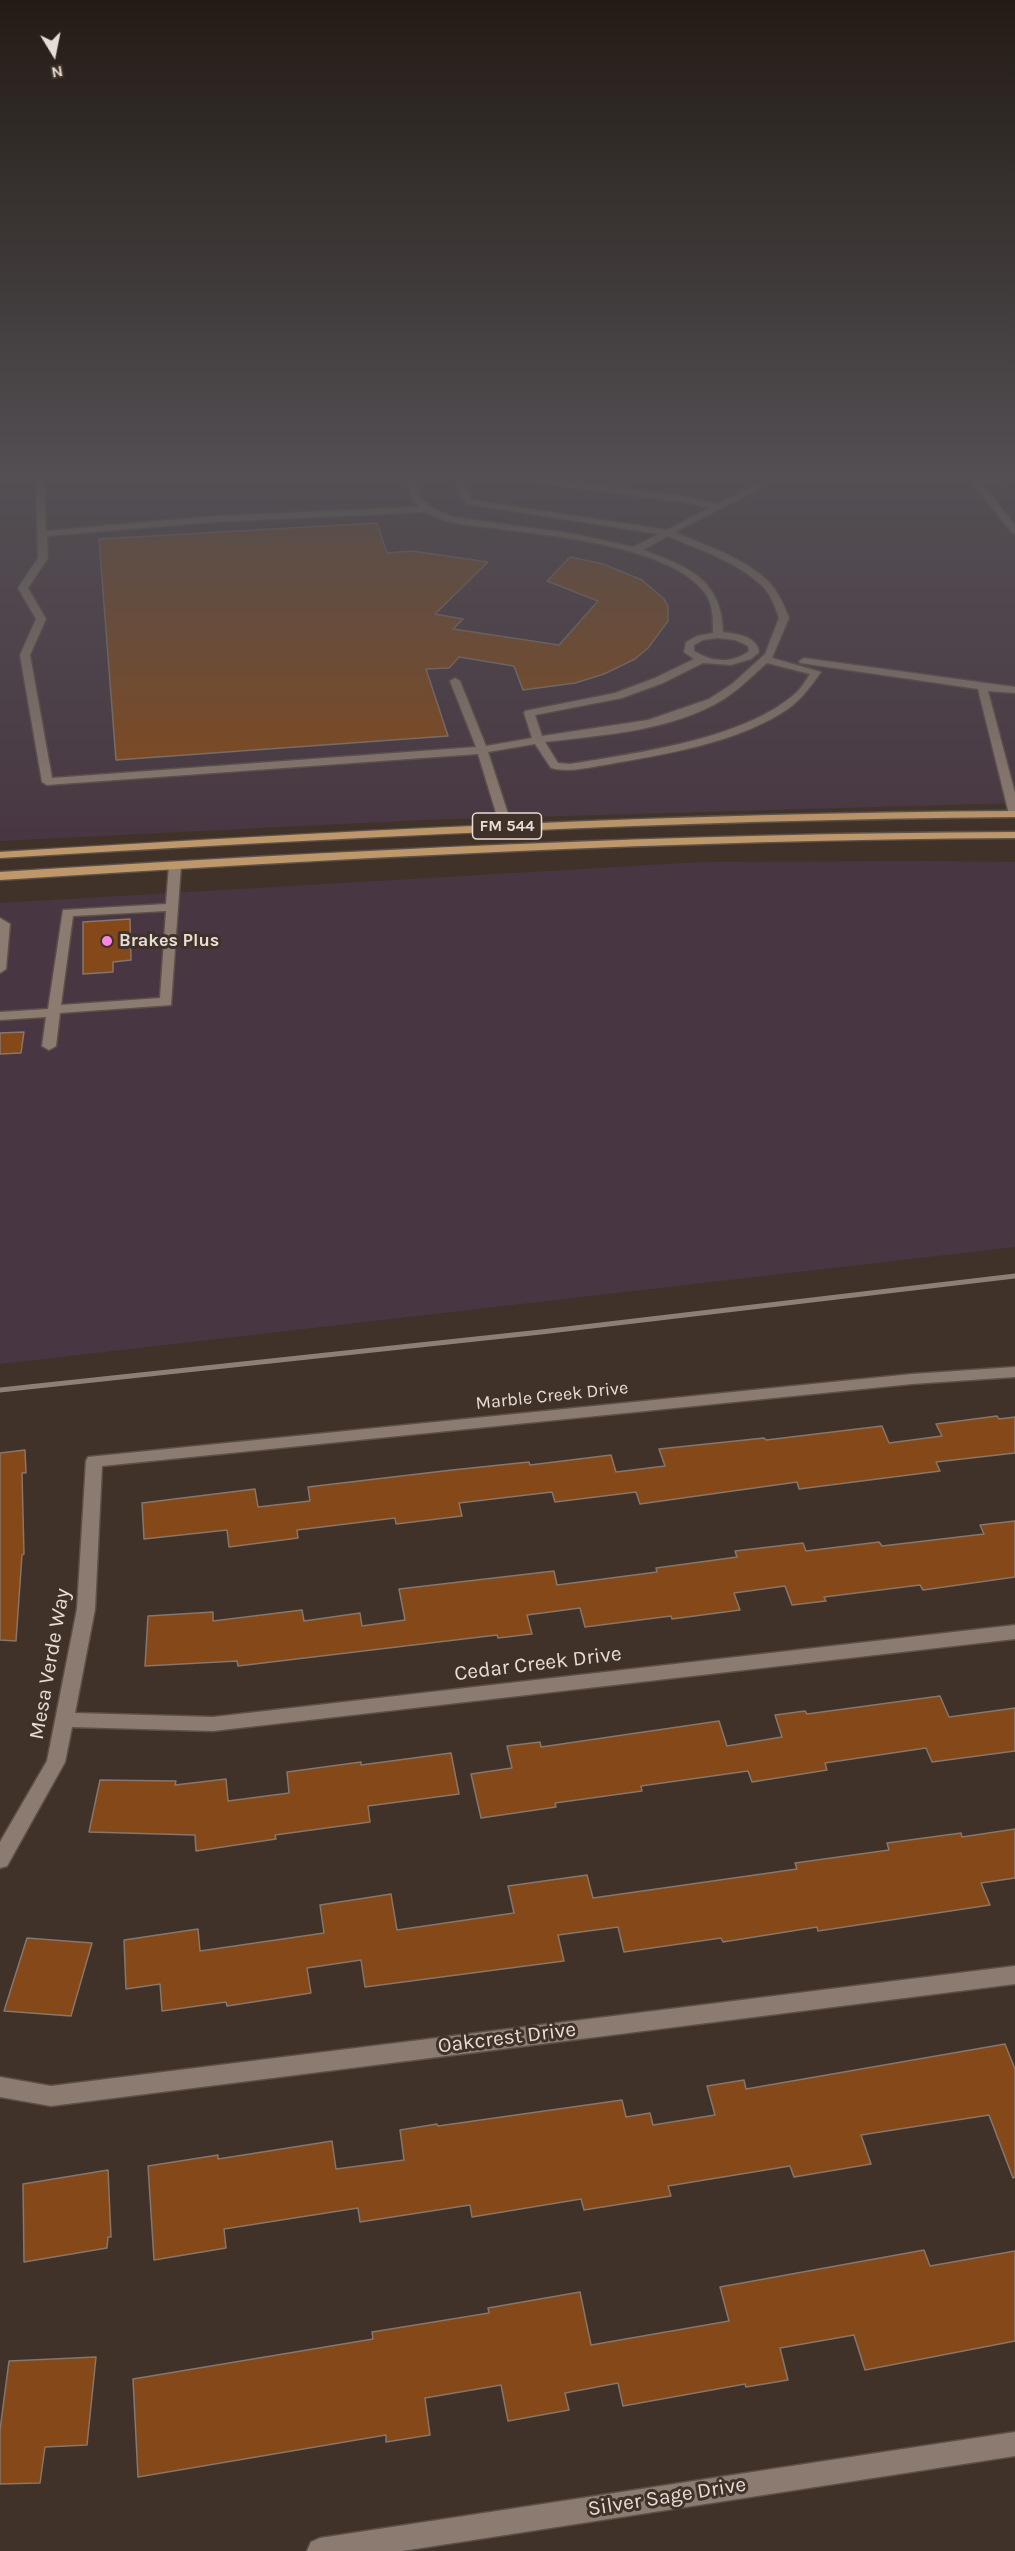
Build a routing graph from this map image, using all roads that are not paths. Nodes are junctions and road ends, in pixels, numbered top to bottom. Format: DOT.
graph roads {
  1 [pos="29,599"];
  2 [pos="712,599"];
  3 [pos="776,599"];
  4 [pos="718,635"];
  5 [pos="754,652"];
  6 [pos="767,657"];
  7 [pos="702,659"];
  8 [pos="455,681"];
  9 [pos="982,687"];
  10 [pos="1015,690"];
  11 [pos="538,740"];
  12 [pos="482,750"];
  13 [pos="1015,814"];
  14 [pos="506,826"];
  15 [pos="1015,835"];
  16 [pos="514,846"];
  17 [pos="0,855"];
  18 [pos="175,865"];
  19 [pos="0,876"];
  20 [pos="172,907"];
  21 [pos="0,922"];
  22 [pos="0,969"];
  23 [pos="52,1011"];
  24 [pos="0,1016"];
  25 [pos="49,1046"];
  26 [pos="1015,1372"];
  27 [pos="94,1461"];
  28 [pos="1015,1632"];
  29 [pos="64,1720"];
  30 [pos="0,1860"];
  31 [pos="1015,1975"];
  32 [pos="0,2087"];
  33 [pos="1015,2444"];
  34 [pos="320,2551"];
  1 -- 12 [label="street"];
  2 -- 4 [label="street"];
  3 -- 6 [label="street"];
  4 -- 5 [label="street"];
  4 -- 7 [label="street"];
  5 -- 6 [label="street"];
  5 -- 7 [label="street"];
  6 -- 9 [label="street"];
  6 -- 11 [label="street"];
  6 -- 11 [label="street"];
  7 -- 11 [label="street"];
  8 -- 12 [label="street"];
  9 -- 10 [label="street"];
  9 -- 13 [label="street"];
  11 -- 12 [label="street"];
  12 -- 14 [label="street"];
  13 -- 14 [label="main road, FM 544 / FM 544"];
  14 -- 16 [label="main road"];
  14 -- 17 [label="main road, FM 544 / FM 544"];
  15 -- 16 [label="main road, FM 544 / FM 544"];
  16 -- 18 [label="main road, FM 544 / FM 544"];
  18 -- 19 [label="main road, FM 544 / FM 544"];
  18 -- 20 [label="street"];
  20 -- 23 [label="street"];
  20 -- 23 [label="street"];
  21 -- 22 [label="street"];
  23 -- 24 [label="street"];
  23 -- 25 [label="street"];
  26 -- 27 [label="street, Marble Creek Drive"];
  27 -- 29 [label="street, Mesa Verde Way"];
  28 -- 29 [label="street, Cedar Creek Drive"];
  29 -- 30 [label="street, Mesa Verde Way"];
  31 -- 32 [label="street, Oakcrest Drive"];
  33 -- 34 [label="street, Silver Sage Drive"];
}
